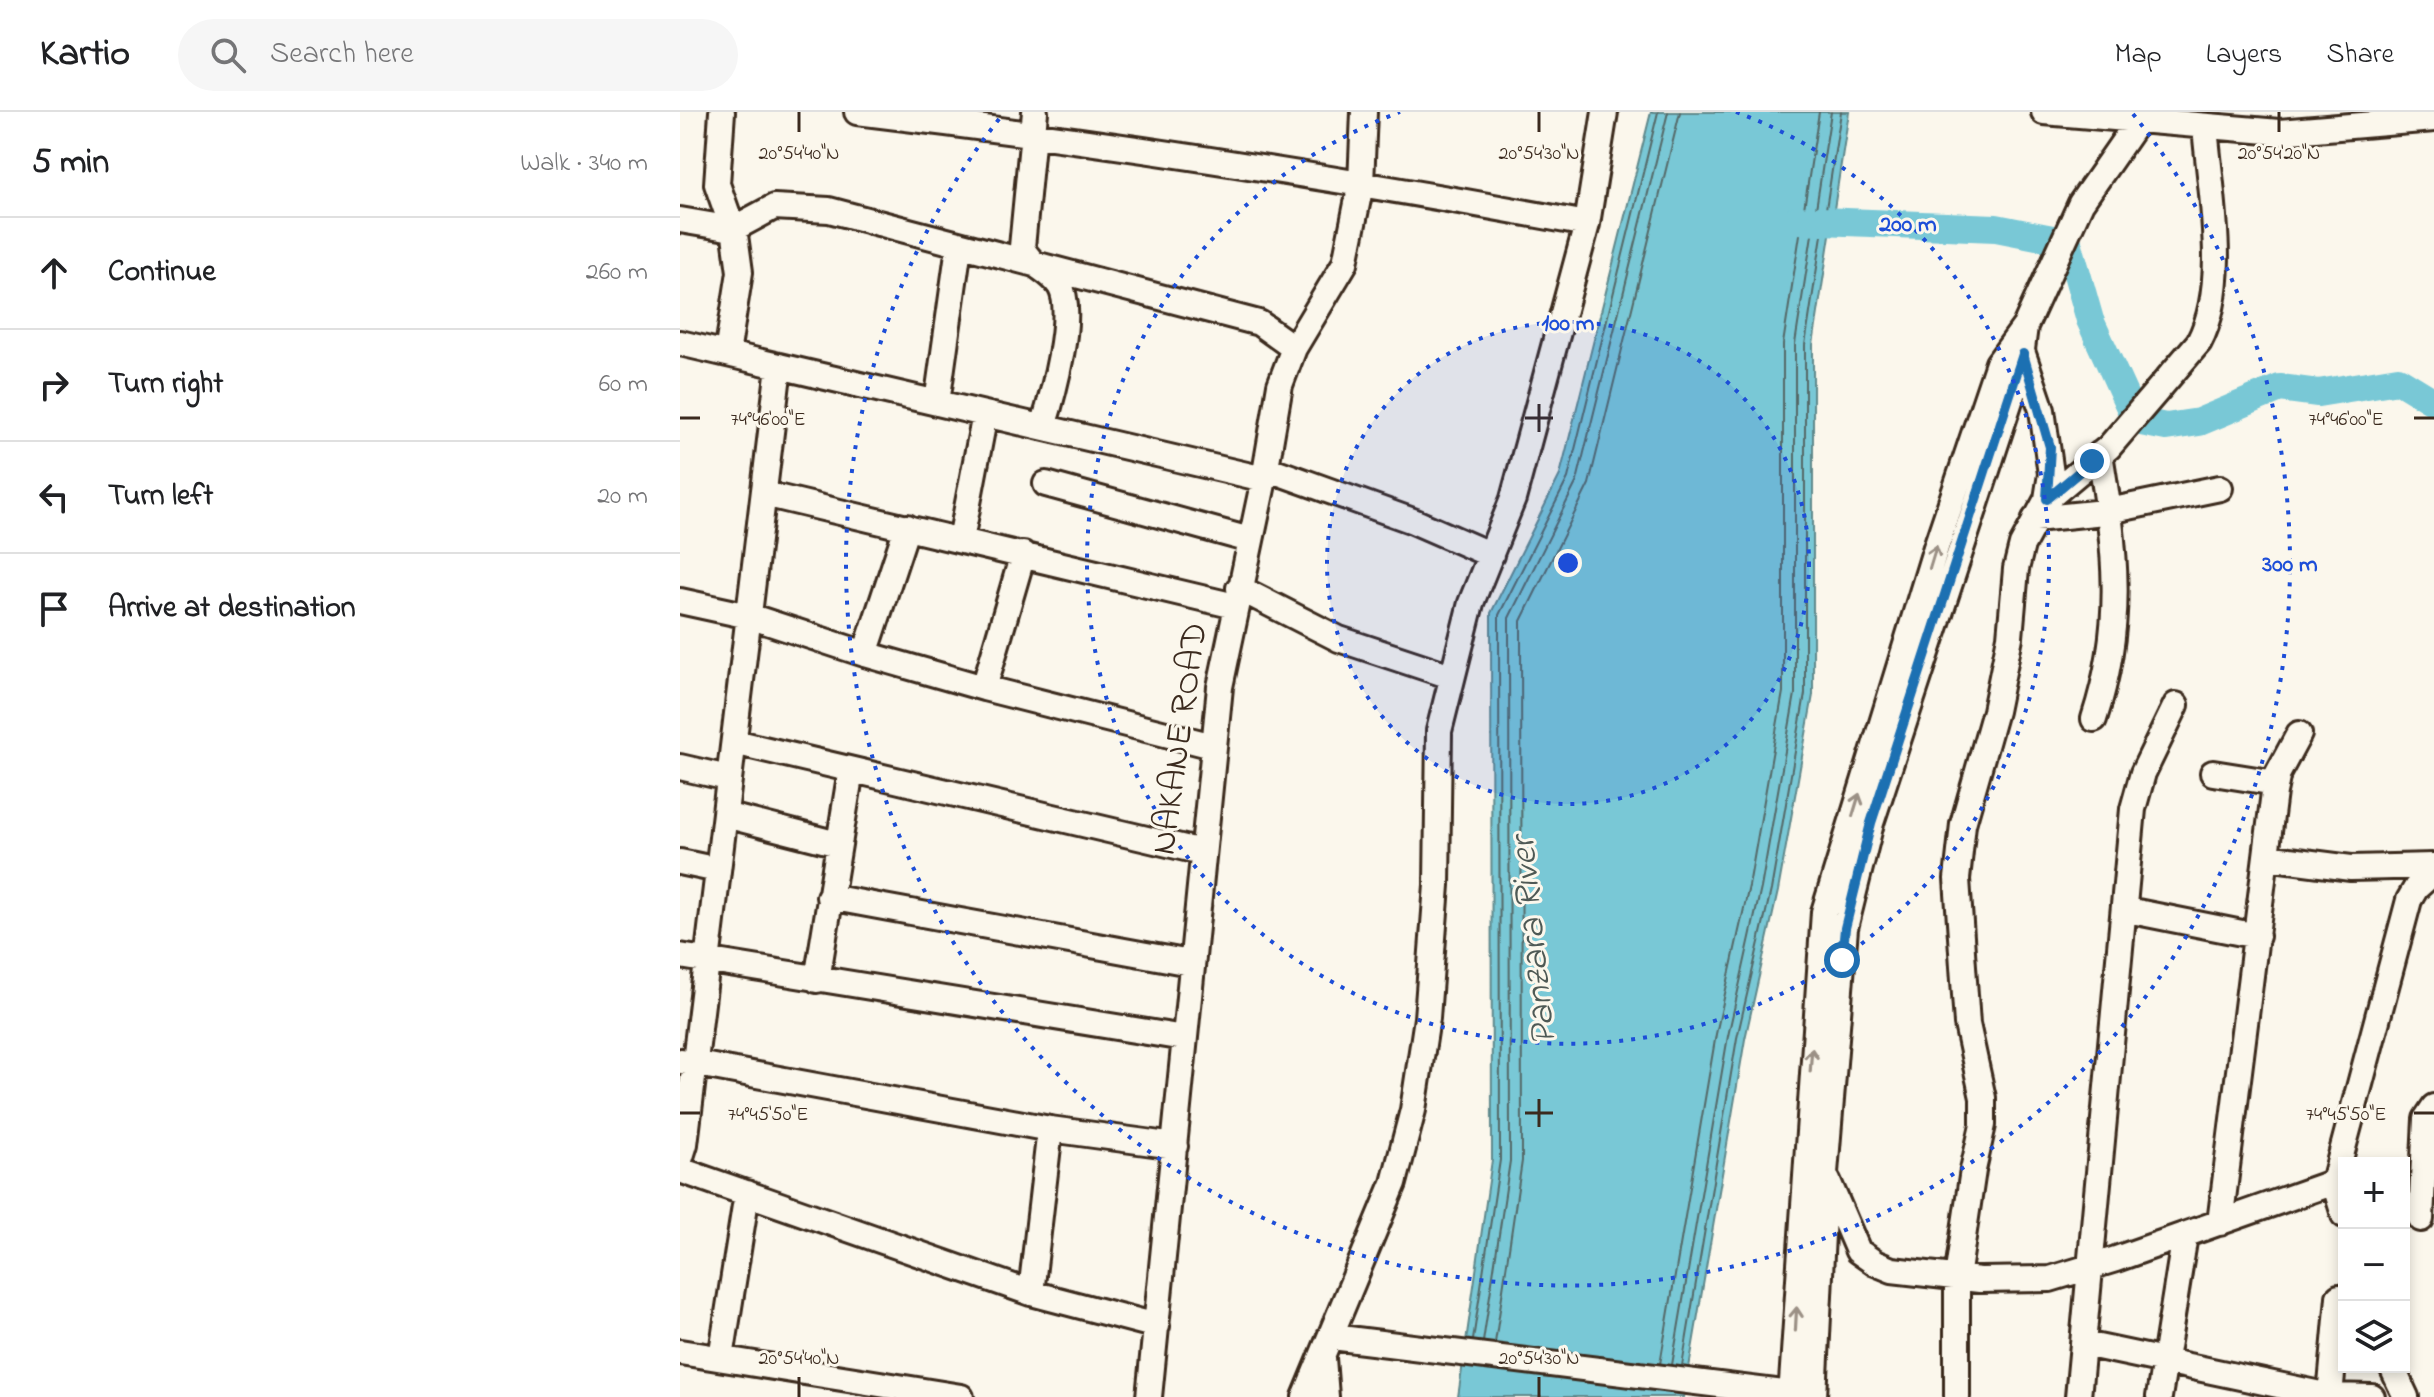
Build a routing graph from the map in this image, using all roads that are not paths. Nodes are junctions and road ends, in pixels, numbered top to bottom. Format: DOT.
graph roads {
  1 [pos="722,112"];
  2 [pos="857,112"];
  3 [pos="1364,112"];
  4 [pos="1605,112"];
  5 [pos="2056,113"];
  6 [pos="2140,115"];
  7 [pos="2434,119"];
  8 [pos="1034,123"];
  9 [pos="2205,126"];
  10 [pos="1361,184"];
  11 [pos="680,220"];
  12 [pos="1587,224"];
  13 [pos="733,229"];
  14 [pos="959,246"];
  15 [pos="1028,261"];
  16 [pos="2025,326"];
  17 [pos="680,343"];
  18 [pos="1294,348"];
  19 [pos="727,354"];
  20 [pos="2023,354"];
  21 [pos="779,366"];
  22 [pos="937,403"];
  23 [pos="985,414"];
  24 [pos="1043,427"];
  25 [pos="2105,450"];
  26 [pos="1265,473"];
  27 [pos="1046,484"];
  28 [pos="2220,488"];
  29 [pos="764,494"];
  30 [pos="2041,509"];
  31 [pos="2110,511"];
  32 [pos="907,527"];
  33 [pos="961,540"];
  34 [pos="1250,540"];
  35 [pos="1023,554"];
  36 [pos="1491,555"];
  37 [pos="1237,597"];
  38 [pos="680,601"];
  39 [pos="749,616"];
  40 [pos="865,654"];
  41 [pos="1451,676"];
  42 [pos="984,688"];
  43 [pos="2176,705"];
  44 [pos="2094,719"];
  45 [pos="2299,734"];
  46 [pos="734,742"];
  47 [pos="1213,746"];
  48 [pos="680,767"];
  49 [pos="851,770"];
  50 [pos="2213,773"];
  51 [pos="728,778"];
  52 [pos="2276,783"];
  53 [pos="725,815"];
  54 [pos="838,844"];
  55 [pos="1202,852"];
  56 [pos="2266,857"];
  57 [pos="680,862"];
  58 [pos="2433,862"];
  59 [pos="718,870"];
  60 [pos="829,897"];
  61 [pos="2127,910"];
  62 [pos="2257,936"];
  63 [pos="680,956"];
  64 [pos="707,963"];
  65 [pos="1190,963"];
  66 [pos="817,980"];
  67 [pos="1184,1038"];
  68 [pos="687,1062"];
  69 [pos="2434,1107"];
  70 [pos="1050,1129"];
  71 [pos="1175,1146"];
  72 [pos="680,1160"];
  73 [pos="680,1170"];
  74 [pos="1815,1172"];
  75 [pos="2334,1182"];
  76 [pos="747,1193"];
  77 [pos="2338,1195"];
  78 [pos="2421,1219"];
  79 [pos="2220,1223"];
  80 [pos="2185,1235"];
  81 [pos="2092,1266"];
  82 [pos="1957,1278"];
  83 [pos="1031,1293"];
  84 [pos="2339,1301"];
  85 [pos="1157,1326"];
  86 [pos="2084,1344"];
  87 [pos="1327,1347"];
  88 [pos="680,1352"];
  89 [pos="721,1358"];
  90 [pos="2165,1362"];
  91 [pos="2395,1373"];
  92 [pos="838,1387"];
  93 [pos="1952,1393"];
  94 [pos="1798,1396"];
  95 [pos="2330,1396"];
  96 [pos="961,1397"];
  97 [pos="1149,1397"];
  98 [pos="1305,1397"];
  99 [pos="1326,1397"];
  100 [pos="2078,1397"];
  101 [pos="2159,1397"];
  102 [pos="2372,1397"];
  103 [pos="2406,1397"];
  1 -- 13 [label="street"];
  2 -- 8 [label="street"];
  3 -- 10 [label="street, NAKANE ROAD"];
  4 -- 12 [label="street"];
  5 -- 6 [label="street"];
  6 -- 9 [label="street"];
  6 -- 16 [label="street"];
  7 -- 9 [label="street"];
  8 -- 10 [label="street"];
  8 -- 15 [label="street"];
  9 -- 25 [label="street"];
  10 -- 12 [label="street"];
  10 -- 18 [label="street, NAKANE ROAD"];
  11 -- 13 [label="street"];
  12 -- 36 [label="street"];
  13 -- 14 [label="street"];
  13 -- 19 [label="street"];
  14 -- 15 [label="street"];
  14 -- 22 [label="street"];
  15 -- 18 [label="street"];
  15 -- 24 [label="street"];
  16 -- 20 [label="street"];
  74 -- 16 [label="street, one-way"];
  17 -- 19 [label="street"];
  18 -- 26 [label="street, NAKANE ROAD"];
  19 -- 21 [label="street"];
  20 -- 30 [label="street"];
  20 -- 74 [label="street"];
  21 -- 22 [label="street"];
  21 -- 29 [label="street"];
  22 -- 23 [label="street"];
  23 -- 24 [label="street"];
  23 -- 33 [label="street"];
  24 -- 26 [label="street"];
  25 -- 30 [label="street"];
  25 -- 31 [label="street"];
  26 -- 34 [label="street, NAKANE ROAD"];
  26 -- 36 [label="street"];
  27 -- 34 [label="street"];
  28 -- 31 [label="street"];
  29 -- 32 [label="street"];
  29 -- 39 [label="street"];
  30 -- 31 [label="street"];
  30 -- 82 [label="street"];
  31 -- 44 [label="street"];
  32 -- 33 [label="street"];
  32 -- 40 [label="street"];
  33 -- 35 [label="street"];
  34 -- 37 [label="street, NAKANE ROAD"];
  35 -- 37 [label="street"];
  35 -- 42 [label="street"];
  36 -- 41 [label="street"];
  37 -- 41 [label="street"];
  37 -- 47 [label="street, NAKANE ROAD"];
  38 -- 39 [label="street"];
  39 -- 40 [label="street"];
  39 -- 46 [label="street"];
  40 -- 42 [label="street"];
  41 -- 87 [label="street"];
  42 -- 47 [label="street"];
  43 -- 61 [label="street"];
  45 -- 52 [label="street"];
  46 -- 49 [label="street"];
  46 -- 51 [label="street"];
  47 -- 55 [label="street, NAKANE ROAD"];
  48 -- 51 [label="street"];
  49 -- 54 [label="street"];
  49 -- 55 [label="street"];
  50 -- 52 [label="street"];
  51 -- 53 [label="street"];
  52 -- 56 [label="street"];
  53 -- 54 [label="street"];
  53 -- 59 [label="street"];
  54 -- 60 [label="street"];
  55 -- 65 [label="street, NAKANE ROAD"];
  56 -- 58 [label="street"];
  56 -- 62 [label="street"];
  57 -- 59 [label="street"];
  58 -- 75 [label="street"];
  59 -- 64 [label="street"];
  60 -- 65 [label="street"];
  60 -- 66 [label="street"];
  61 -- 62 [label="street"];
  61 -- 81 [label="street"];
  62 -- 79 [label="street"];
  63 -- 64 [label="street"];
  64 -- 66 [label="street"];
  64 -- 68 [label="street"];
  65 -- 67 [label="street, NAKANE ROAD"];
  66 -- 67 [label="street"];
  67 -- 71 [label="street, NAKANE ROAD"];
  68 -- 70 [label="street"];
  68 -- 72 [label="street"];
  69 -- 78 [label="street"];
  70 -- 71 [label="street"];
  70 -- 83 [label="street"];
  71 -- 85 [label="street, NAKANE ROAD"];
  73 -- 76 [label="street"];
  74 -- 82 [label="street"];
  74 -- 94 [label="street"];
  75 -- 77 [label="street"];
  75 -- 79 [label="street"];
  76 -- 83 [label="street"];
  76 -- 89 [label="street"];
  79 -- 80 [label="street"];
  80 -- 81 [label="street"];
  80 -- 90 [label="street"];
  81 -- 82 [label="street"];
  81 -- 86 [label="street"];
  82 -- 93 [label="street"];
  83 -- 85 [label="street"];
  84 -- 95 [label="street"];
  85 -- 97 [label="street, NAKANE ROAD"];
  86 -- 90 [label="street"];
  86 -- 100 [label="street"];
  87 -- 94 [label="street"];
  87 -- 98 [label="street"];
  87 -- 99 [label="street"];
  88 -- 89 [label="street"];
  89 -- 92 [label="street"];
  90 -- 95 [label="street"];
  90 -- 101 [label="street"];
  91 -- 103 [label="street"];
  92 -- 96 [label="street"];
  95 -- 102 [label="street"];
}
